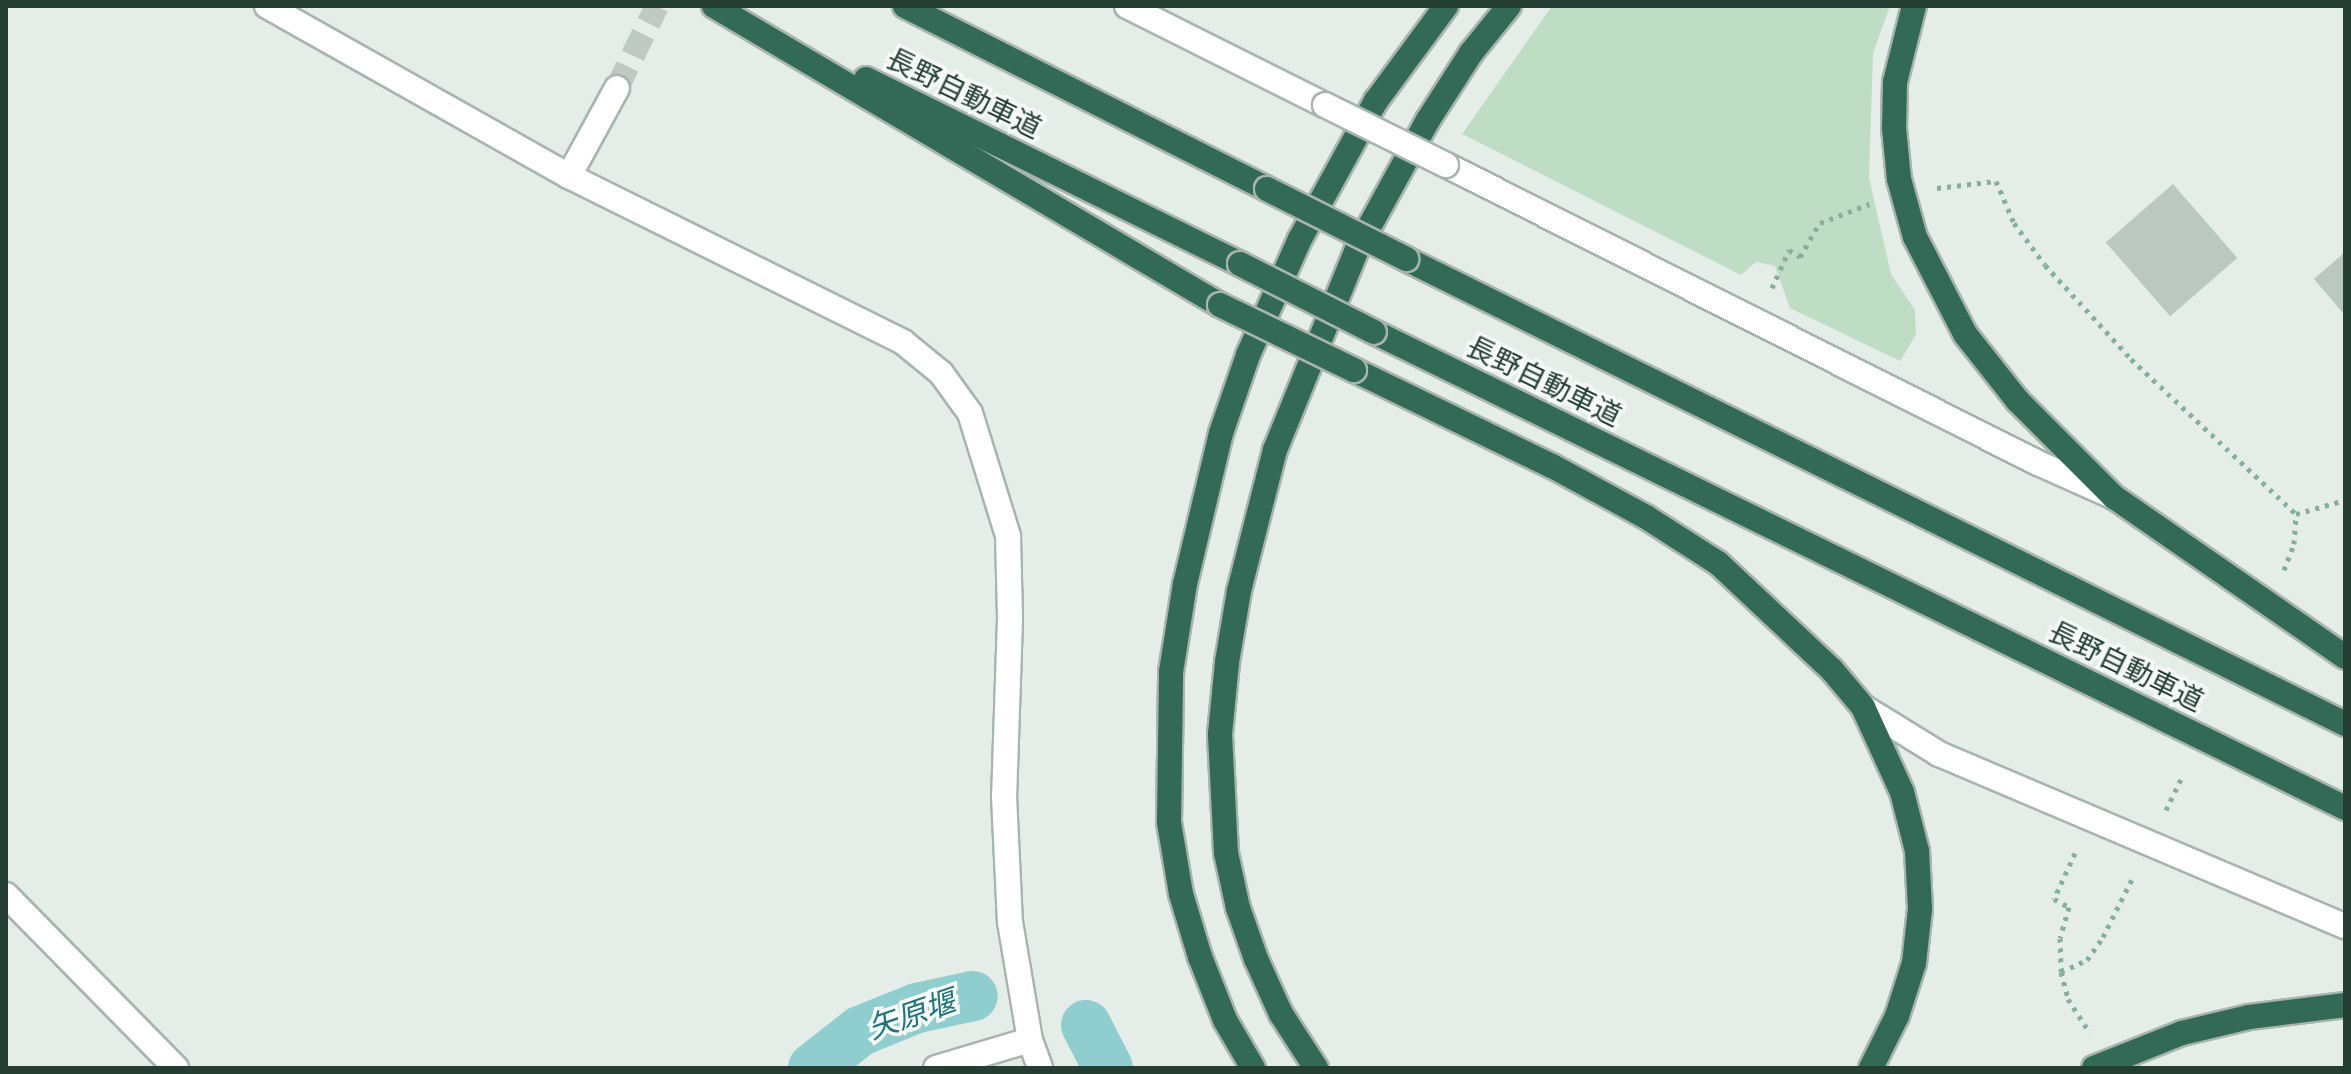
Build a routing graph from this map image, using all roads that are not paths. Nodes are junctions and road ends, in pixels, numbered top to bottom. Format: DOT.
graph roads {
  1 [pos="267,6"];
  2 [pos="716,6"];
  3 [pos="905,6"];
  4 [pos="1127,6"];
  5 [pos="1446,6"];
  6 [pos="1509,6"];
  7 [pos="1914,6"];
  8 [pos="617,88"];
  9 [pos="569,176"];
  10 [pos="2114,497"];
  11 [pos="2345,657"];
  12 [pos="1863,707"];
  13 [pos="2345,724"];
  14 [pos="2345,808"];
  15 [pos="6,895"];
  16 [pos="2345,926"];
  17 [pos="2345,1005"];
  18 [pos="1030,1040"];
  19 [pos="176,1068"];
  20 [pos="936,1068"];
  21 [pos="1040,1068"];
  22 [pos="1253,1068"];
  23 [pos="1316,1068"];
  24 [pos="1871,1068"];
  25 [pos="2094,1068"];
  1 -- 9 [label="street"];
  2 -- 12 [label="highway, bridge"];
  2 -- 14 [label="highway, 長野自動車道, bridge"];
  3 -- 13 [label="highway, 長野自動車道, bridge"];
  4 -- 10 [label="street, bridge"];
  5 -- 22 [label="highway"];
  6 -- 23 [label="highway"];
  7 -- 10 [label="highway"];
  8 -- 9 [label="street"];
  9 -- 18 [label="street"];
  10 -- 11 [label="highway"];
  12 -- 16 [label="street"];
  12 -- 24 [label="highway"];
  15 -- 19 [label="street"];
  17 -- 25 [label="highway"];
  18 -- 20 [label="street"];
  18 -- 21 [label="street"];
}
